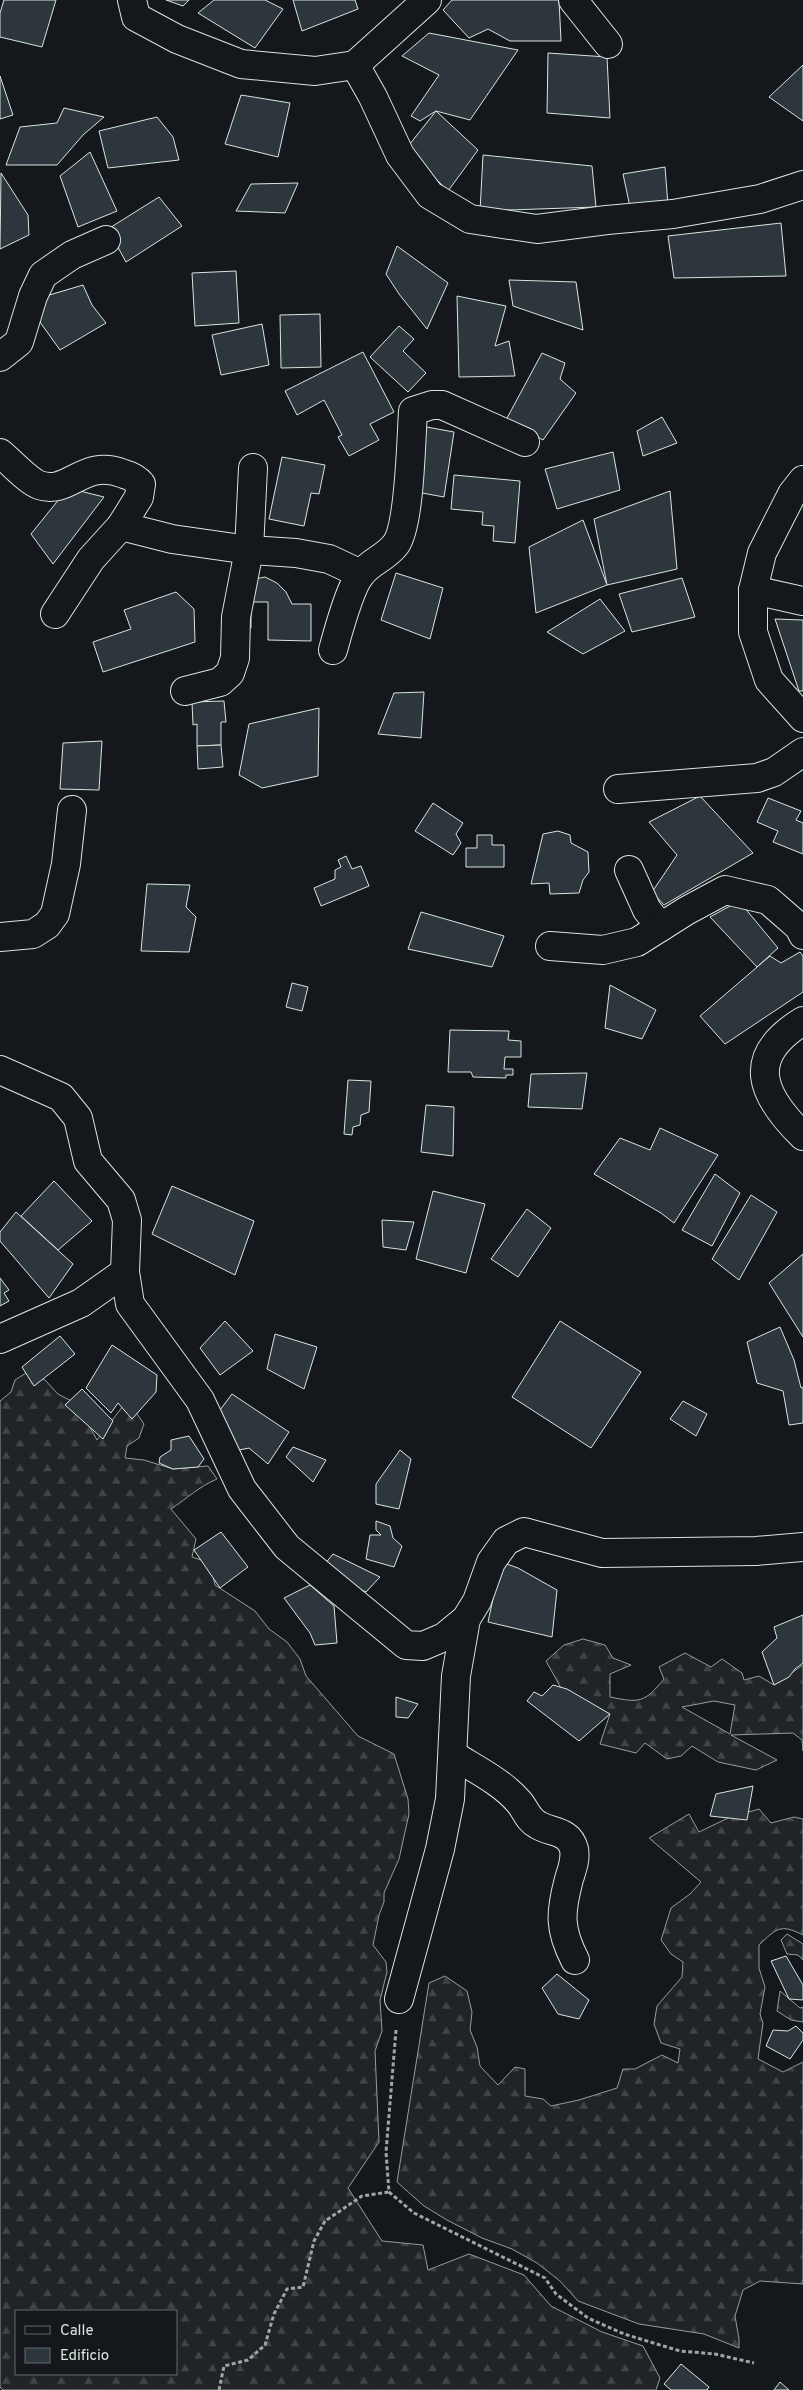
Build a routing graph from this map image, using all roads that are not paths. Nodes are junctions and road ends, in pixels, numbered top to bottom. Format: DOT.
graph roads {
  1 [pos="132,0"];
  2 [pos="426,0"];
  3 [pos="573,0"];
  4 [pos="608,44"];
  5 [pos="355,65"];
  6 [pos="803,185"];
  7 [pos="106,240"];
  8 [pos="0,356"];
  9 [pos="525,442"];
  10 [pos="0,453"];
  11 [pos="253,468"];
  12 [pos="803,480"];
  13 [pos="121,526"];
  14 [pos="249,550"];
  15 [pos="361,574"];
  16 [pos="752,590"];
  17 [pos="803,601"];
  18 [pos="55,614"];
  19 [pos="333,650"];
  20 [pos="185,692"];
  21 [pos="803,718"];
  22 [pos="803,752"];
  23 [pos="618,788"];
  24 [pos="72,810"];
  25 [pos="629,870"];
  26 [pos="661,926"];
  27 [pos="803,934"];
  28 [pos="0,937"];
  29 [pos="550,946"];
  30 [pos="803,1021"];
  31 [pos="0,1070"];
  32 [pos="803,1136"];
  33 [pos="125,1272"];
  34 [pos="0,1339"];
  35 [pos="803,1547"];
  36 [pos="466,1619"];
  37 [pos="453,1755"];
  38 [pos="575,1960"];
  39 [pos="399,1999"];
  1 -- 5 [label="street"];
  2 -- 5 [label="street"];
  3 -- 4 [label="street"];
  5 -- 6 [label="street"];
  7 -- 8 [label="street"];
  9 -- 15 [label="street"];
  10 -- 13 [label="street"];
  11 -- 14 [label="street"];
  12 -- 16 [label="street"];
  13 -- 14 [label="street"];
  13 -- 18 [label="street"];
  14 -- 15 [label="street"];
  14 -- 20 [label="street"];
  15 -- 19 [label="street"];
  16 -- 17 [label="street"];
  16 -- 21 [label="street"];
  22 -- 23 [label="street"];
  24 -- 28 [label="street"];
  25 -- 26 [label="street"];
  26 -- 27 [label="street"];
  26 -- 29 [label="street"];
  30 -- 32 [label="street"];
  31 -- 33 [label="street"];
  33 -- 34 [label="street"];
  33 -- 36 [label="street"];
  35 -- 36 [label="street"];
  36 -- 37 [label="street"];
  37 -- 38 [label="street"];
  37 -- 39 [label="street"];
}
